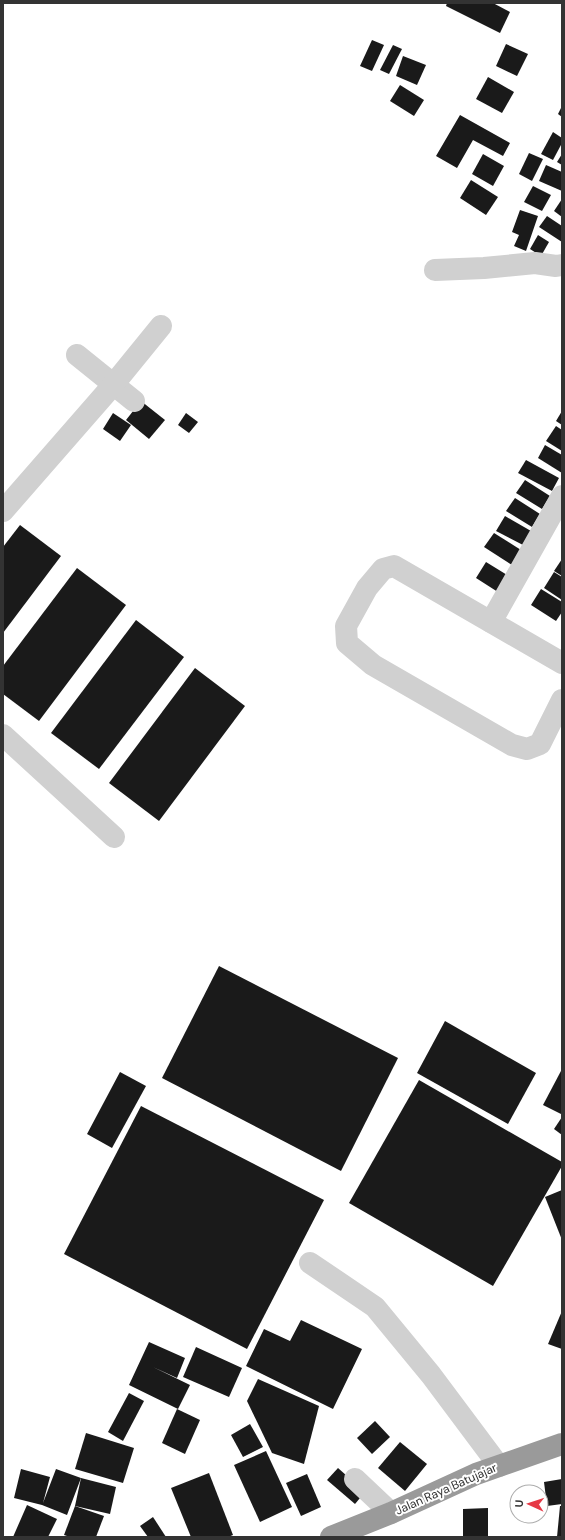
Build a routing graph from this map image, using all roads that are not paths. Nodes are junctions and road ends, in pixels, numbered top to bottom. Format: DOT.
graph roads {
  1 [pos="562,265"];
  2 [pos="435,270"];
  3 [pos="161,326"];
  4 [pos="77,354"];
  5 [pos="113,385"];
  6 [pos="134,401"];
  7 [pos="562,496"];
  8 [pos="3,511"];
  9 [pos="491,622"];
  10 [pos="562,663"];
  11 [pos="562,700"];
  12 [pos="3,735"];
  13 [pos="114,837"];
  14 [pos="310,1263"];
  15 [pos="562,1444"];
  16 [pos="499,1466"];
  17 [pos="355,1479"];
  18 [pos="391,1513"];
  19 [pos="331,1537"];
  1 -- 2 [label="street"];
  3 -- 5 [label="street"];
  4 -- 5 [label="street"];
  5 -- 6 [label="street"];
  5 -- 8 [label="street"];
  7 -- 9 [label="street"];
  9 -- 10 [label="street"];
  9 -- 11 [label="street"];
  12 -- 13 [label="street"];
  14 -- 16 [label="street"];
  15 -- 16 [label="highway, Jalan Raya Batujajar"];
  16 -- 18 [label="highway, Jalan Raya Batujajar"];
  17 -- 18 [label="street"];
  18 -- 19 [label="highway, Jalan Raya Batujajar"];
}
